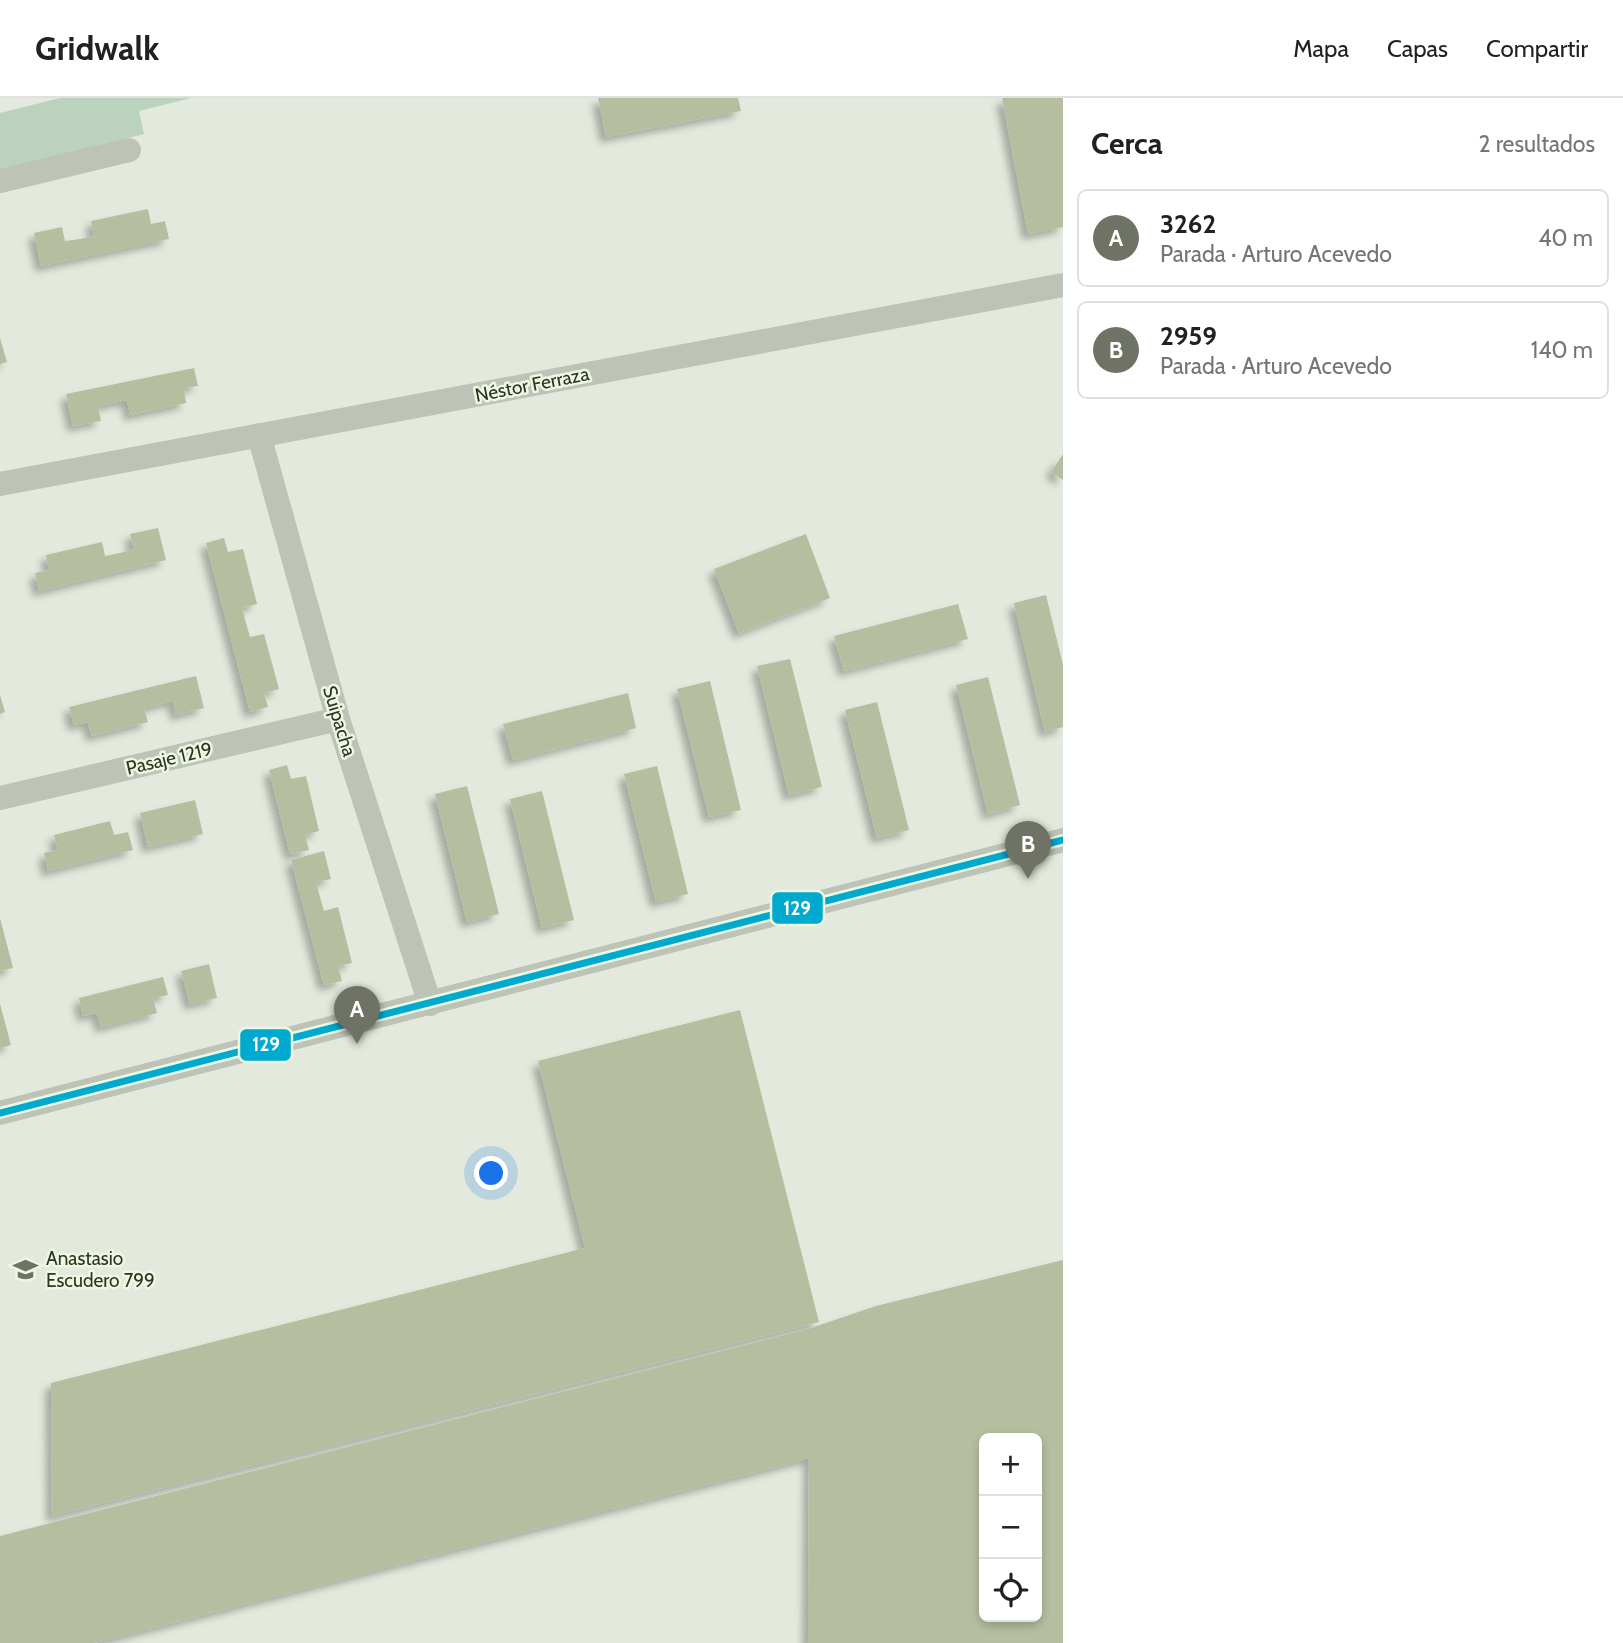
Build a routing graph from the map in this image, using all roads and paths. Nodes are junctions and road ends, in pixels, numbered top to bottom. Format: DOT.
graph roads {
  1 [pos="129,150"];
  2 [pos="0,181"];
  3 [pos="1063,285"];
  4 [pos="259,435"];
  5 [pos="0,484"];
  6 [pos="338,719"];
  7 [pos="0,798"];
  8 [pos="1063,840"];
  9 [pos="430,1004"];
  10 [pos="0,1113"];
  1 -- 2 [label="street"];
  3 -- 4 [label="street, Néstor Ferraza"];
  4 -- 5 [label="street, Néstor Ferraza"];
  4 -- 6 [label="street, Suipacha"];
  6 -- 7 [label="street, Pasaje 1219"];
  6 -- 9 [label="street, Suipacha"];
  8 -- 9 [label="street"];
  9 -- 10 [label="street"];
}
